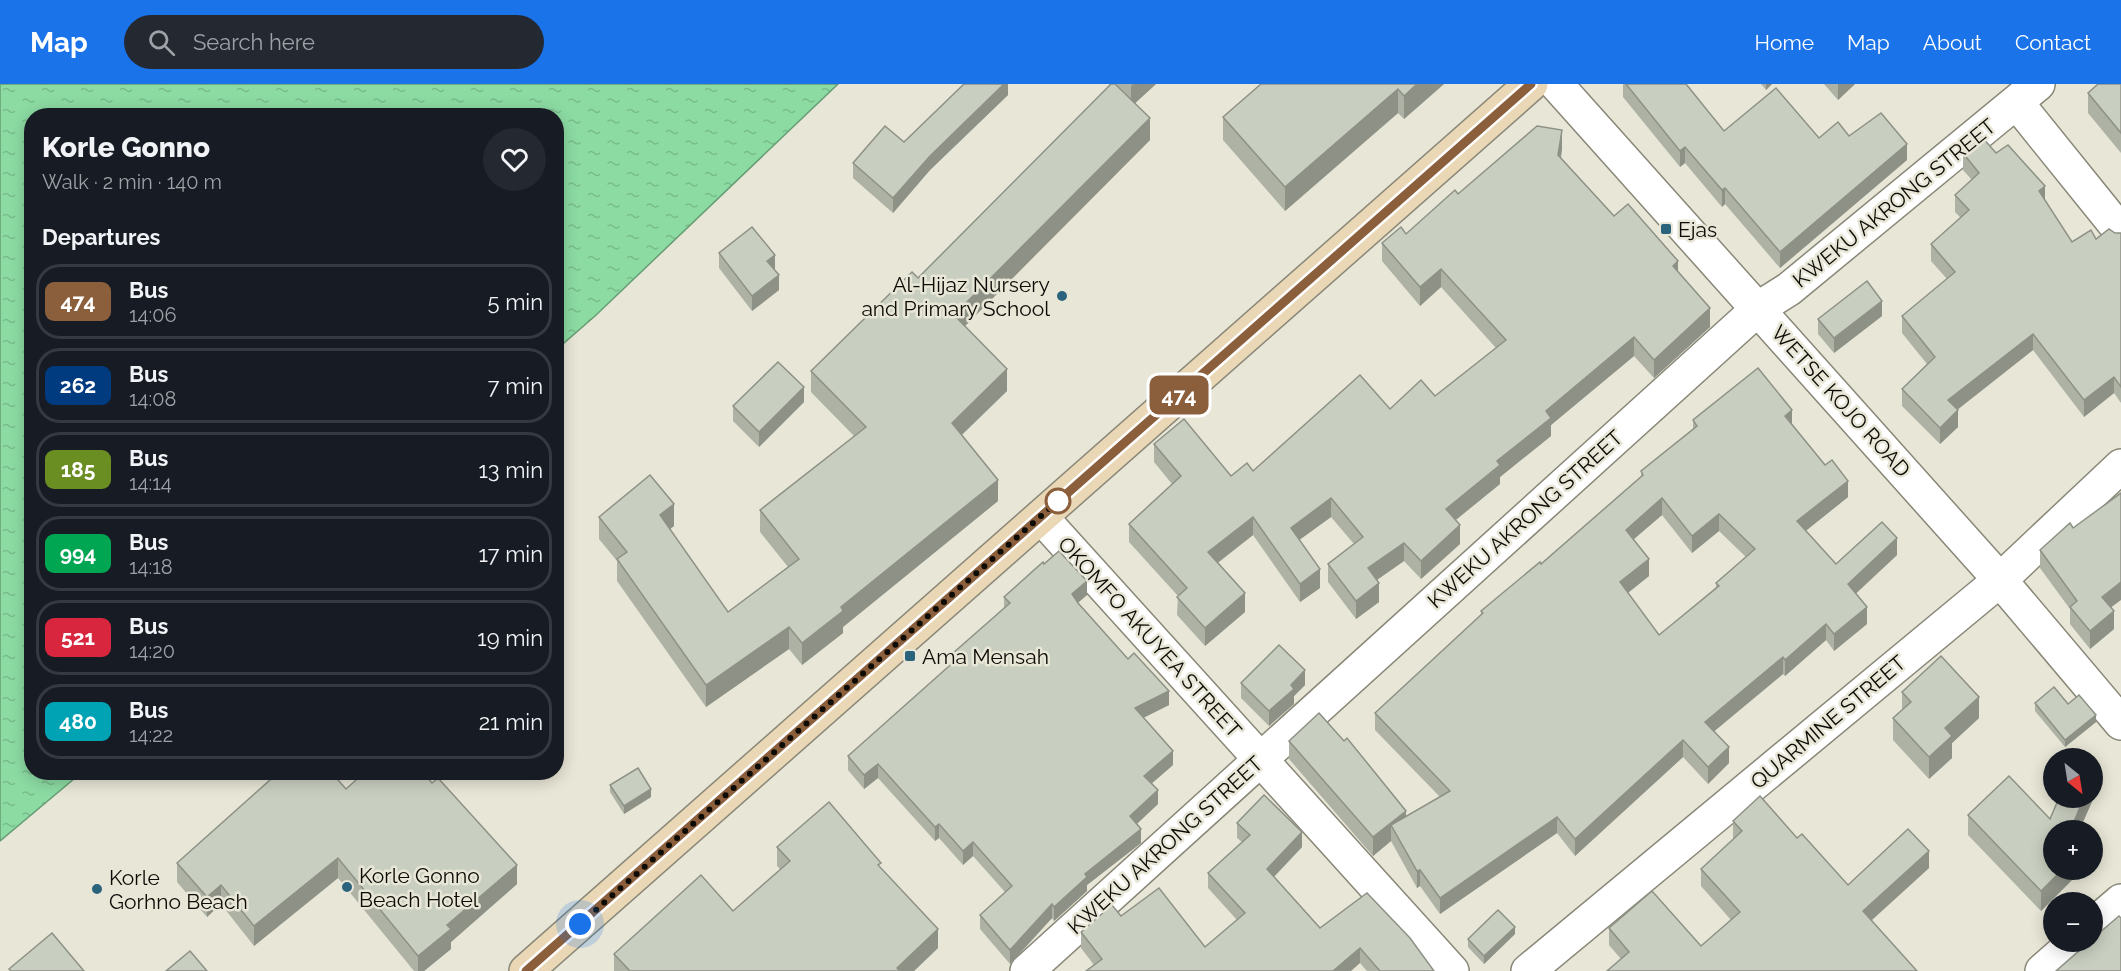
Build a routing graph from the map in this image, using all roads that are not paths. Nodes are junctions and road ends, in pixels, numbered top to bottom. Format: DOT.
graph roads {
  1 [pos="1531,84"];
  2 [pos="1556,84"];
  3 [pos="2028,94"];
  4 [pos="2121,232"];
  5 [pos="1759,308"];
  6 [pos="2121,466"];
  7 [pos="1041,517"];
  8 [pos="2000,579"];
  9 [pos="2121,723"];
  10 [pos="1259,758"];
  11 [pos="2121,901"];
  12 [pos="2103,917"];
  13 [pos="2064,952"];
  14 [pos="526,971"];
  15 [pos="1027,971"];
  16 [pos="1452,971"];
  17 [pos="1528,971"];
  18 [pos="2042,971"];
  1 -- 7 [label="main road"];
  2 -- 5 [label="street, WETSE KOJO ROAD"];
  3 -- 4 [label="street"];
  3 -- 5 [label="street, KWEKU AKRONG STREET"];
  5 -- 8 [label="street, WETSE KOJO ROAD"];
  5 -- 10 [label="street, KWEKU AKRONG STREET"];
  6 -- 8 [label="street, QUARMINE STREET"];
  7 -- 10 [label="street, OKOMFO AKUYEA STREET"];
  7 -- 14 [label="main road"];
  8 -- 9 [label="street, WETSE KOJO ROAD"];
  8 -- 17 [label="street, QUARMINE STREET"];
  10 -- 15 [label="street, KWEKU AKRONG STREET"];
  10 -- 16 [label="street, OKOMFO AKUYEA STREET"];
  11 -- 12 [label="street"];
  13 -- 18 [label="street"];
}
